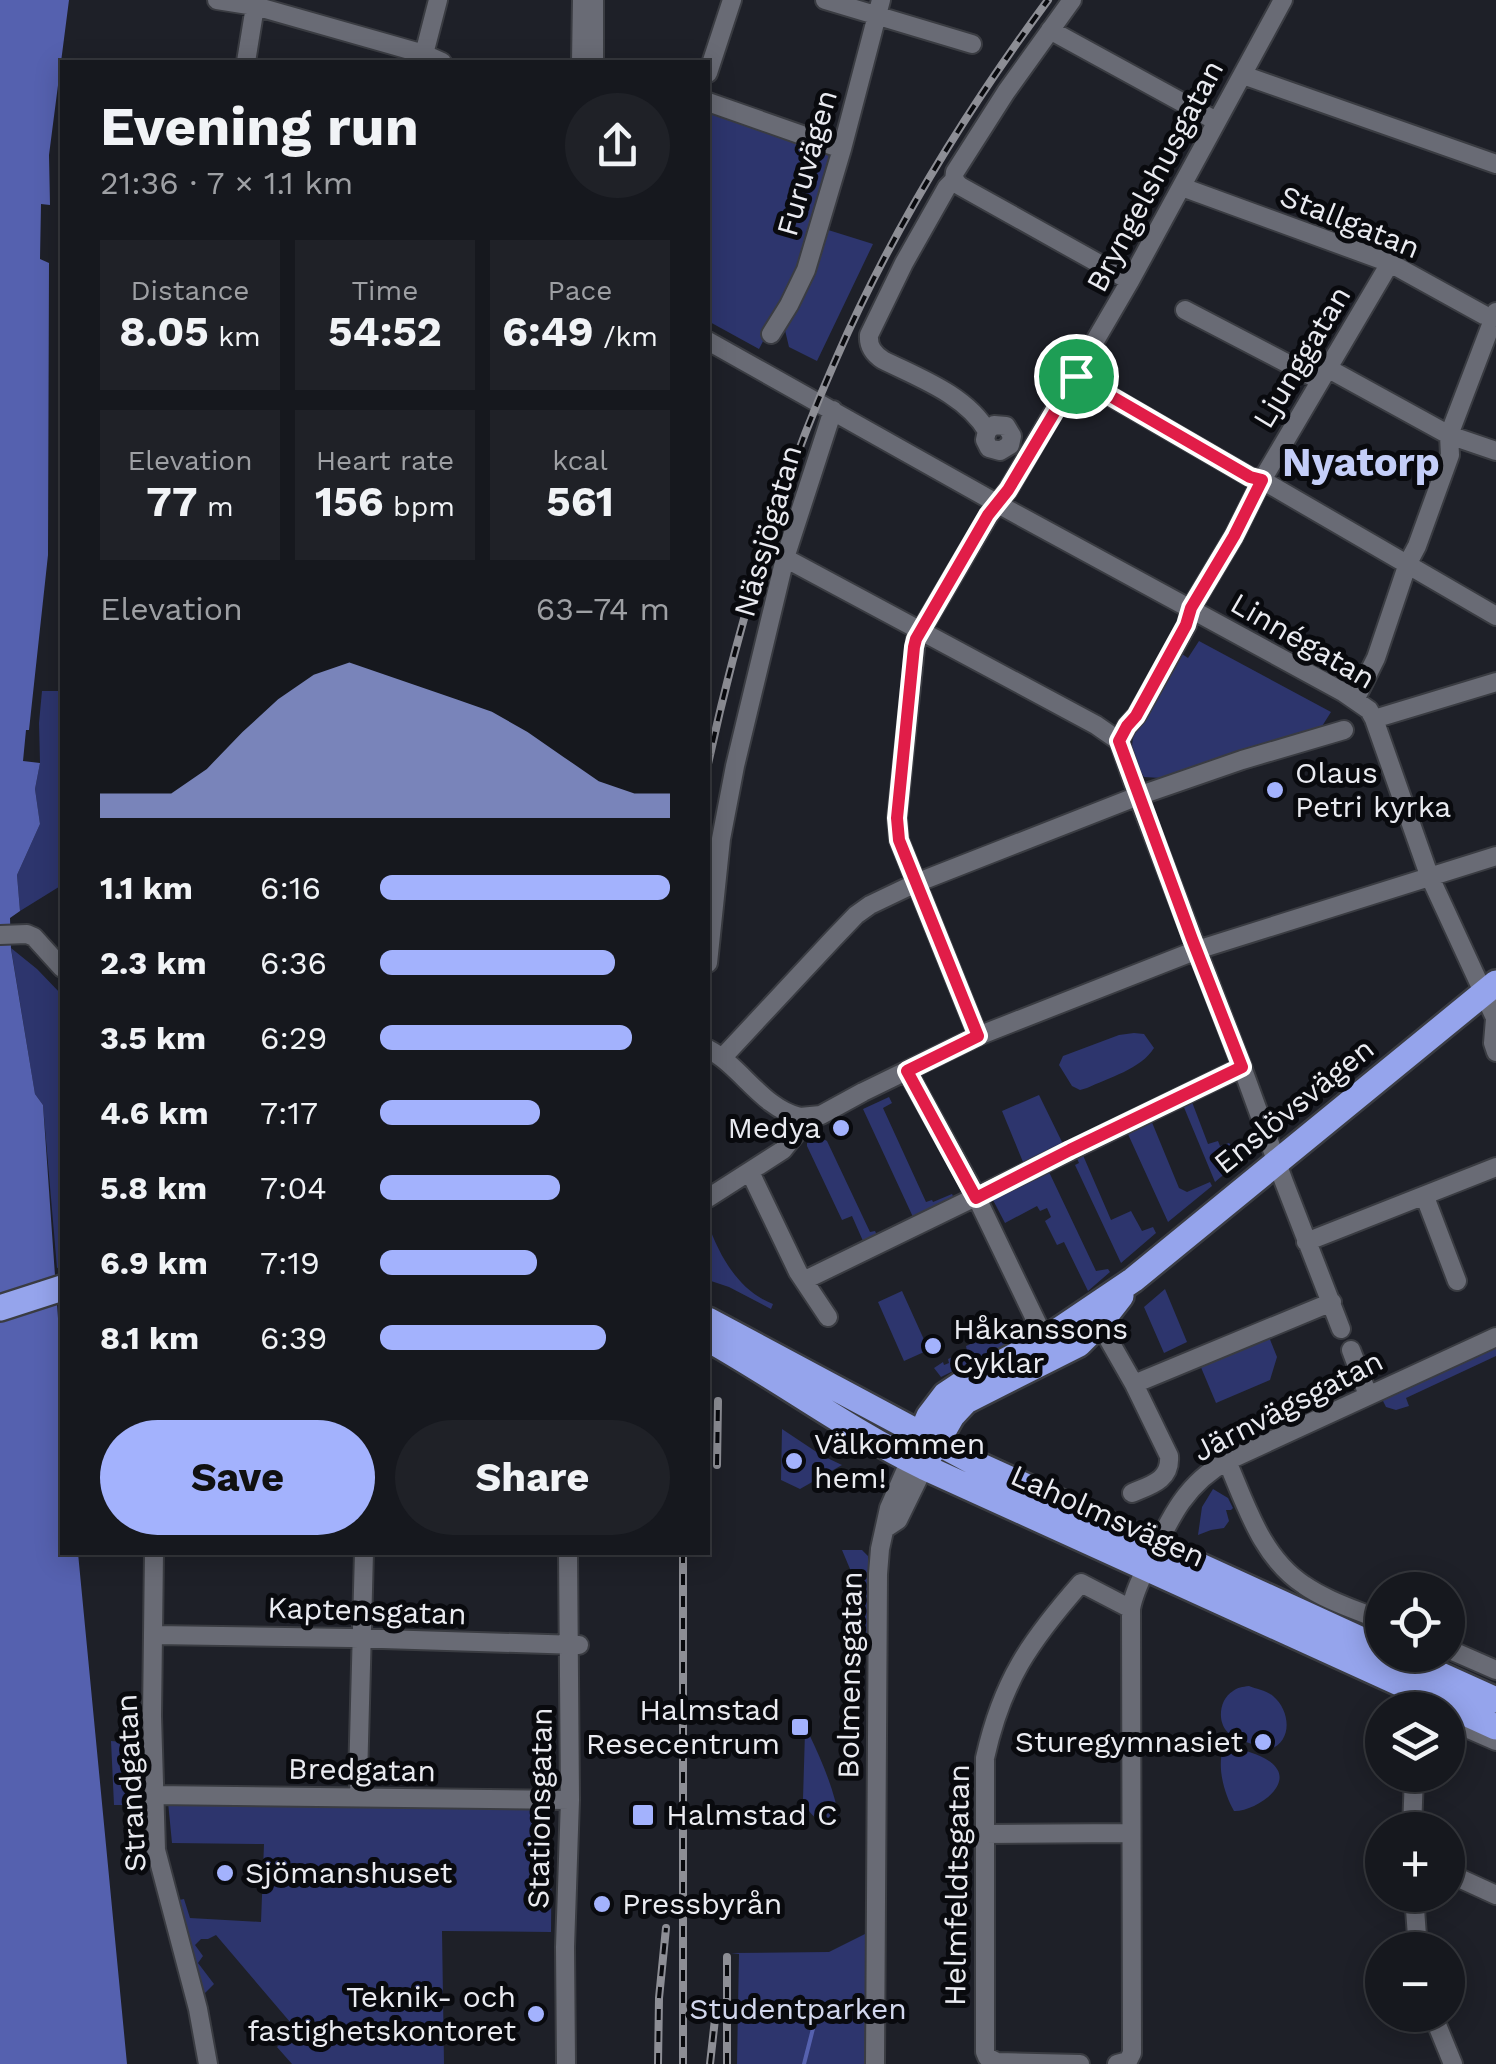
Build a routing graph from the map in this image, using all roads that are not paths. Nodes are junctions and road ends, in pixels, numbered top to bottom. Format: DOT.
graph roads {
  1 [pos="217,0"];
  2 [pos="438,0"];
  3 [pos="582,0"];
  4 [pos="594,0"];
  5 [pos="732,0"];
  6 [pos="825,0"];
  7 [pos="1072,0"];
  8 [pos="1282,0"];
  9 [pos="255,3"];
  10 [pos="879,8"];
  11 [pos="1050,30"];
  12 [pos="972,44"];
  13 [pos="423,58"];
  14 [pos="246,60"];
  15 [pos="582,60"];
  16 [pos="594,60"];
  17 [pos="710,67"];
  18 [pos="1243,74"];
  19 [pos="710,103"];
  20 [pos="1216,121"];
  21 [pos="842,149"];
  22 [pos="1496,164"];
  23 [pos="954,180"];
  24 [pos="1182,187"];
  25 [pos="1390,262"];
  26 [pos="1130,281"];
  27 [pos="1184,310"];
  28 [pos="1495,315"];
  29 [pos="771,334"];
  30 [pos="710,342"];
  31 [pos="1324,374"];
  32 [pos="1076,376"];
  33 [pos="833,410"];
  34 [pos="987,431"];
  35 [pos="1450,435"];
  36 [pos="1496,451"];
  37 [pos="1262,480"];
  38 [pos="998,502"];
  39 [pos="785,558"];
  40 [pos="1408,563"];
  41 [pos="1191,608"];
  42 [pos="1496,616"];
  43 [pos="922,631"];
  44 [pos="1496,682"];
  45 [pos="1355,700"];
  46 [pos="1374,719"];
  47 [pos="1344,730"];
  48 [pos="1119,741"];
  49 [pos="1138,796"];
  50 [pos="1496,856"];
  51 [pos="1429,875"];
  52 [pos="916,884"];
  53 [pos="14,935"];
  54 [pos="710,945"];
  55 [pos="1197,950"];
  56 [pos="60,966"];
  57 [pos="1489,988"];
  58 [pos="1496,1020"];
  59 [pos="978,1036"];
  60 [pos="1496,1052"];
  61 [pos="715,1053"];
  62 [pos="1242,1067"];
  63 [pos="907,1071"];
  64 [pos="800,1116"];
  65 [pos="1277,1161"];
  66 [pos="1496,1167"];
  67 [pos="750,1172"];
  68 [pos="1425,1196"];
  69 [pos="710,1197"];
  70 [pos="976,1198"];
  71 [pos="1306,1242"];
  72 [pos="805,1280"];
  73 [pos="1457,1281"];
  74 [pos="60,1290"];
  75 [pos="1332,1302"];
  76 [pos="0,1308"];
  77 [pos="1100,1313"];
  78 [pos="828,1317"];
  79 [pos="710,1321"];
  80 [pos="1342,1329"];
  81 [pos="1496,1337"];
  82 [pos="710,1339"];
  83 [pos="1049,1348"];
  84 [pos="1351,1350"];
  85 [pos="1134,1384"];
  86 [pos="1368,1395"];
  87 [pos="928,1439"];
  88 [pos="1227,1461"];
  89 [pos="917,1464"];
  90 [pos="1132,1494"];
  91 [pos="154,1555"];
  92 [pos="364,1555"];
  93 [pos="568,1555"];
  94 [pos="1151,1558"];
  95 [pos="1132,1610"];
  96 [pos="1365,1614"];
  97 [pos="154,1634"];
  98 [pos="362,1638"];
  99 [pos="1365,1642"];
  100 [pos="573,1645"];
  101 [pos="1465,1656"];
  102 [pos="1496,1670"];
  103 [pos="1434,1672"];
  104 [pos="1496,1700"];
  105 [pos="1465,1727"];
  106 [pos="1496,1727"];
  107 [pos="1496,1741"];
  108 [pos="154,1795"];
  109 [pos="361,1796"];
  110 [pos="570,1800"];
  111 [pos="1131,1833"];
  112 [pos="984,1834"];
  113 [pos="1465,1881"];
  114 [pos="1496,1895"];
  115 [pos="1440,2032"];
  116 [pos="1125,2058"];
  117 [pos="208,2064"];
  118 [pos="566,2064"];
  119 [pos="874,2064"];
  120 [pos="1080,2064"];
  121 [pos="1453,2064"];
  1 -- 9 [label="street"];
  2 -- 13 [label="street"];
  3 -- 15 [label="street"];
  4 -- 16 [label="street"];
  5 -- 17 [label="street"];
  6 -- 10 [label="street"];
  7 -- 11 [label="street"];
  8 -- 18 [label="street, Bryngelshusgatan"];
  9 -- 13 [label="street"];
  9 -- 14 [label="street"];
  10 -- 12 [label="street"];
  10 -- 21 [label="street, Furuvägen"];
  11 -- 20 [label="street"];
  11 -- 23 [label="street"];
  18 -- 20 [label="street, Bryngelshusgatan"];
  18 -- 22 [label="street"];
  19 -- 21 [label="street"];
  20 -- 24 [label="street, Bryngelshusgatan"];
  21 -- 29 [label="street, Furuvägen"];
  23 -- 26 [label="street"];
  23 -- 34 [label="street"];
  24 -- 25 [label="street, Stallgatan"];
  24 -- 26 [label="street, Bryngelshusgatan"];
  25 -- 28 [label="street, Stallgatan"];
  25 -- 31 [label="street, Ljunggatan"];
  26 -- 32 [label="street, Bryngelshusgatan"];
  27 -- 31 [label="street"];
  28 -- 35 [label="street"];
  30 -- 33 [label="street, Linnégatan"];
  31 -- 35 [label="street"];
  31 -- 37 [label="street, Ljunggatan"];
  32 -- 37 [label="street"];
  32 -- 38 [label="street, Bryngelshusgatan"];
  33 -- 38 [label="street, Linnégatan"];
  33 -- 39 [label="street, Nässjögatan"];
  35 -- 36 [label="street"];
  35 -- 40 [label="street"];
  37 -- 40 [label="street"];
  37 -- 41 [label="street, Ljunggatan"];
  38 -- 41 [label="street, Linnégatan"];
  38 -- 43 [label="street, Bryngelshusgatan"];
  39 -- 43 [label="street"];
  39 -- 54 [label="street, Nässjögatan"];
  40 -- 42 [label="street"];
  40 -- 45 [label="street"];
  41 -- 45 [label="street, Linnégatan"];
  41 -- 48 [label="street, Ljunggatan"];
  43 -- 48 [label="street"];
  43 -- 52 [label="street, Bryngelshusgatan"];
  44 -- 46 [label="street"];
  45 -- 46 [label="street, Linnégatan"];
  46 -- 51 [label="street, Linnégatan"];
  47 -- 49 [label="street"];
  48 -- 49 [label="street"];
  49 -- 52 [label="street"];
  49 -- 55 [label="street"];
  50 -- 51 [label="street"];
  51 -- 55 [label="street"];
  51 -- 57 [label="street, Linnégatan"];
  52 -- 59 [label="street, Bryngelshusgatan"];
  52 -- 61 [label="street"];
  53 -- 56 [label="street"];
  55 -- 59 [label="street"];
  55 -- 62 [label="street"];
  57 -- 58 [label="street, Linnégatan"];
  57 -- 65 [label="highway, Enslövsvägen"];
  58 -- 60 [label="street, Linnégatan"];
  59 -- 63 [label="street"];
  61 -- 64 [label="street"];
  62 -- 65 [label="street"];
  62 -- 70 [label="street"];
  63 -- 64 [label="street"];
  63 -- 70 [label="street"];
  64 -- 67 [label="street"];
  65 -- 71 [label="street"];
  65 -- 77 [label="highway, Enslövsvägen"];
  66 -- 68 [label="street"];
  67 -- 69 [label="street"];
  67 -- 72 [label="street"];
  68 -- 71 [label="street"];
  68 -- 73 [label="street"];
  70 -- 72 [label="street"];
  70 -- 83 [label="street"];
  71 -- 75 [label="street"];
  72 -- 78 [label="street"];
  74 -- 76 [label="highway"];
  75 -- 80 [label="street"];
  75 -- 85 [label="street"];
  77 -- 83 [label="highway, Enslövsvägen"];
  77 -- 85 [label="street"];
  79 -- 87 [label="highway, Laholmsvägen"];
  81 -- 86 [label="street, Järnvägsgatan"];
  82 -- 89 [label="highway, Laholmsvägen"];
  83 -- 87 [label="highway, Enslövsvägen"];
  84 -- 86 [label="street"];
  85 -- 90 [label="street"];
  86 -- 88 [label="street, Järnvägsgatan"];
  87 -- 89 [label="highway, Enslövsvägen"];
  87 -- 94 [label="highway, Laholmsvägen"];
  88 -- 94 [label="street, Järnvägsgatan"];
  88 -- 96 [label="street"];
  89 -- 94 [label="highway, Laholmsvägen"];
  89 -- 119 [label="street, Bolmensgatan"];
  91 -- 97 [label="street, Strandgatan"];
  92 -- 98 [label="street"];
  93 -- 100 [label="street, Stationsgatan"];
  94 -- 95 [label="street, Järnvägsgatan"];
  94 -- 99 [label="highway, Laholmsvägen"];
  94 -- 106 [label="highway, Laholmsvägen"];
  95 -- 111 [label="street, Järnvägsgatan"];
  95 -- 112 [label="street, Helmfeldtsgatan"];
  97 -- 98 [label="street, Kaptensgatan"];
  97 -- 108 [label="street, Strandgatan"];
  98 -- 100 [label="street, Kaptensgatan"];
  98 -- 109 [label="street"];
  100 -- 110 [label="street, Stationsgatan"];
  101 -- 102 [label="street"];
  103 -- 104 [label="highway"];
  105 -- 107 [label="street"];
  108 -- 109 [label="street, Bredgatan"];
  108 -- 117 [label="street, Strandgatan"];
  109 -- 110 [label="street, Bredgatan"];
  110 -- 118 [label="street, Stationsgatan"];
  111 -- 112 [label="street"];
  111 -- 116 [label="street, Järnvägsgatan"];
  112 -- 120 [label="street, Helmfeldtsgatan"];
  113 -- 114 [label="street"];
  115 -- 121 [label="street"];
}
